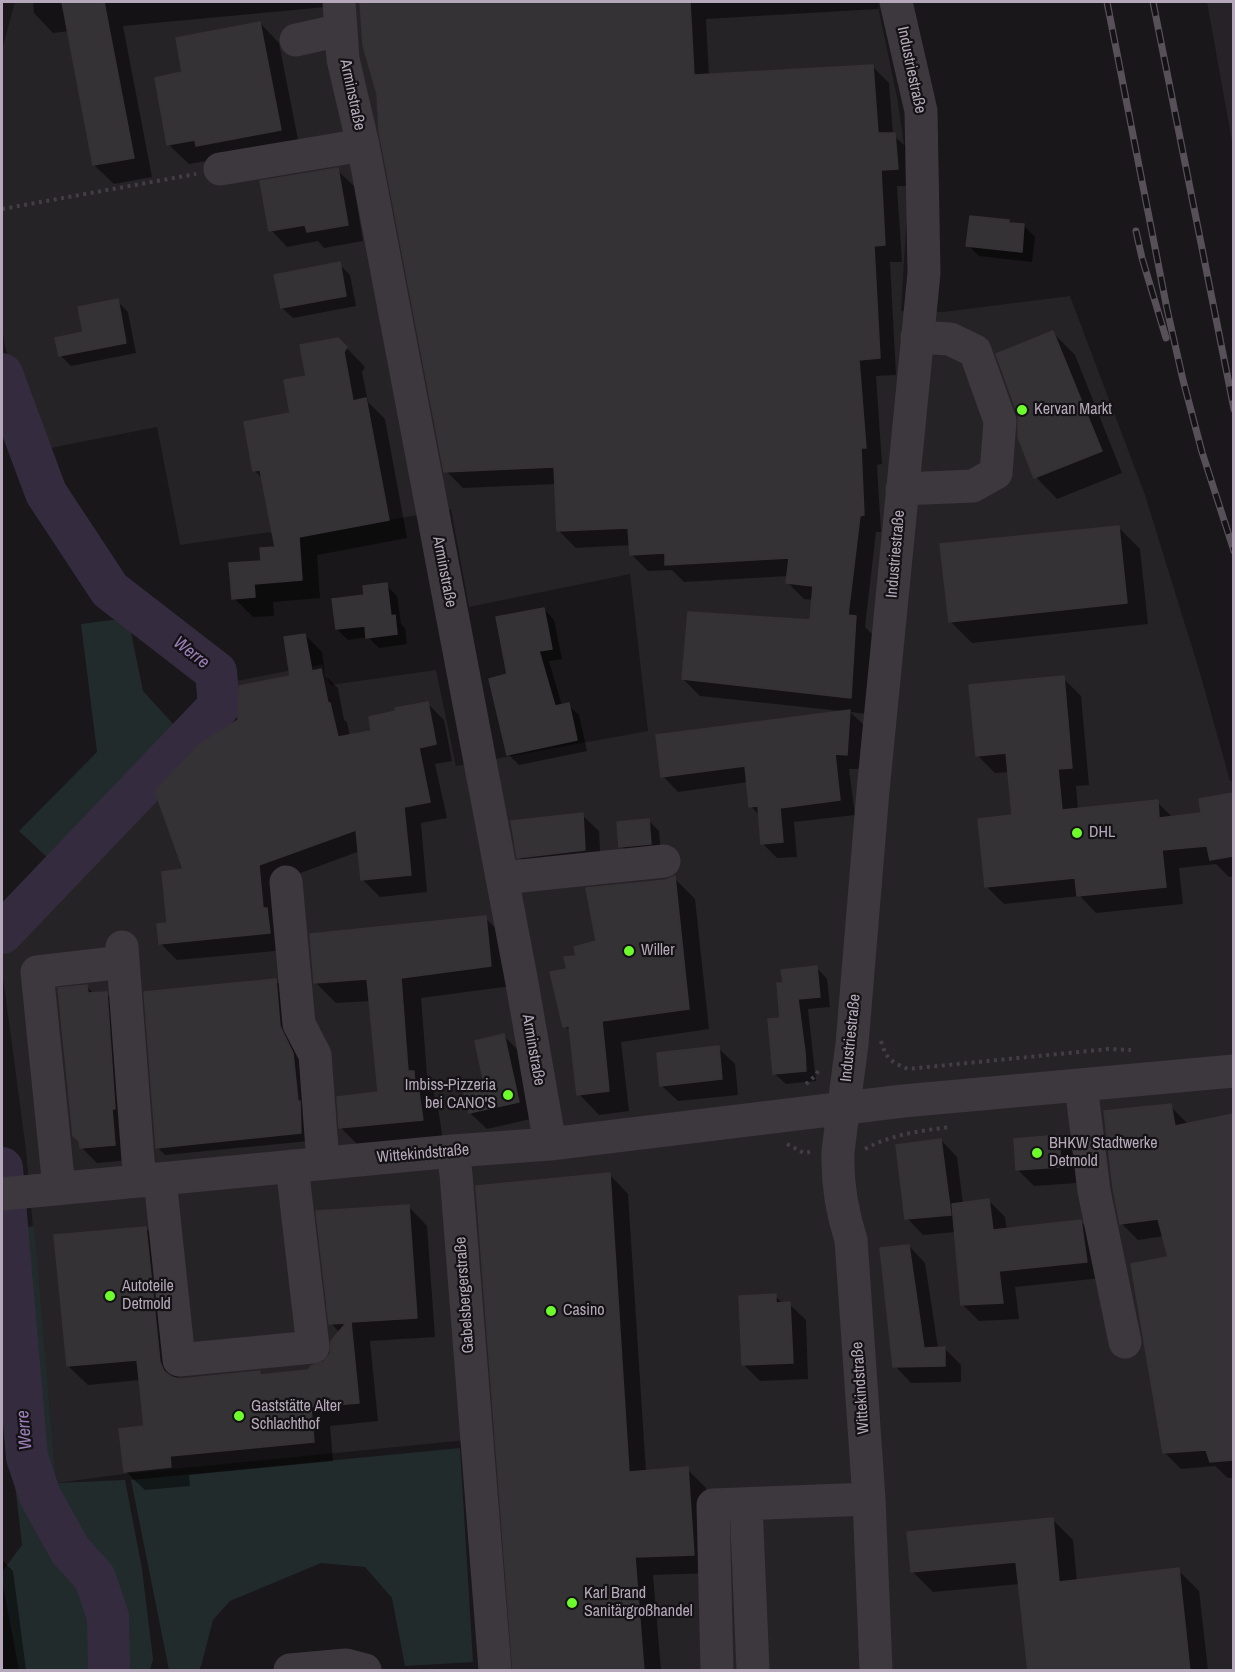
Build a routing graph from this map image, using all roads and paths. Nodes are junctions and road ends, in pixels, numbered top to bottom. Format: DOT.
graph roads {
  1 [pos="896,2"];
  2 [pos="340,16"];
  3 [pos="296,40"];
  4 [pos="363,145"];
  5 [pos="220,169"];
  6 [pos="2,209"];
  7 [pos="917,337"];
  8 [pos="902,489"];
  9 [pos="664,861"];
  10 [pos="502,878"];
  11 [pos="286,882"];
  12 [pos="879,1036"];
  13 [pos="886,1054"];
  14 [pos="1233,1071"];
  15 [pos="1081,1084"];
  16 [pos="843,1108"];
  17 [pos="550,1143"];
  18 [pos="453,1151"];
  19 [pos="308,1165"];
  20 [pos="150,1180"];
  21 [pos="30,1191"];
  22 [pos="1125,1342"];
  23 [pos="869,1499"];
  24 [pos="746,1504"];
  25 [pos="290,1671"];
  26 [pos="365,1671"];
  27 [pos="495,1671"];
  28 [pos="717,1671"];
  29 [pos="753,1671"];
  30 [pos="876,1671"];
  1 -- 7 [label="street, Industriestraße"];
  2 -- 3 [label="street"];
  2 -- 4 [label="street, Arminstraße"];
  4 -- 5 [label="street"];
  4 -- 10 [label="street, Arminstraße"];
  5 -- 6 [label="path"];
  7 -- 8 [label="street, Industriestraße"];
  7 -- 8 [label="street"];
  8 -- 16 [label="street, Industriestraße"];
  9 -- 10 [label="street"];
  10 -- 17 [label="street, Arminstraße"];
  11 -- 19 [label="street"];
  12 -- 13 [label="path"];
  14 -- 15 [label="street, Wittekindstraße"];
  15 -- 16 [label="street, Wittekindstraße"];
  15 -- 22 [label="street"];
  16 -- 17 [label="street, Wittekindstraße"];
  16 -- 23 [label="street, Wittekindstraße"];
  17 -- 18 [label="street, Wittekindstraße"];
  18 -- 19 [label="street, Wittekindstraße"];
  18 -- 27 [label="street, Gabelsbergerstraße"];
  19 -- 20 [label="street, Wittekindstraße"];
  19 -- 20 [label="street"];
  20 -- 21 [label="street, Wittekindstraße"];
  20 -- 21 [label="street"];
  23 -- 24 [label="street"];
  23 -- 30 [label="street, Wittekindstraße"];
  24 -- 28 [label="street"];
  24 -- 29 [label="street"];
  25 -- 26 [label="street"];
}
